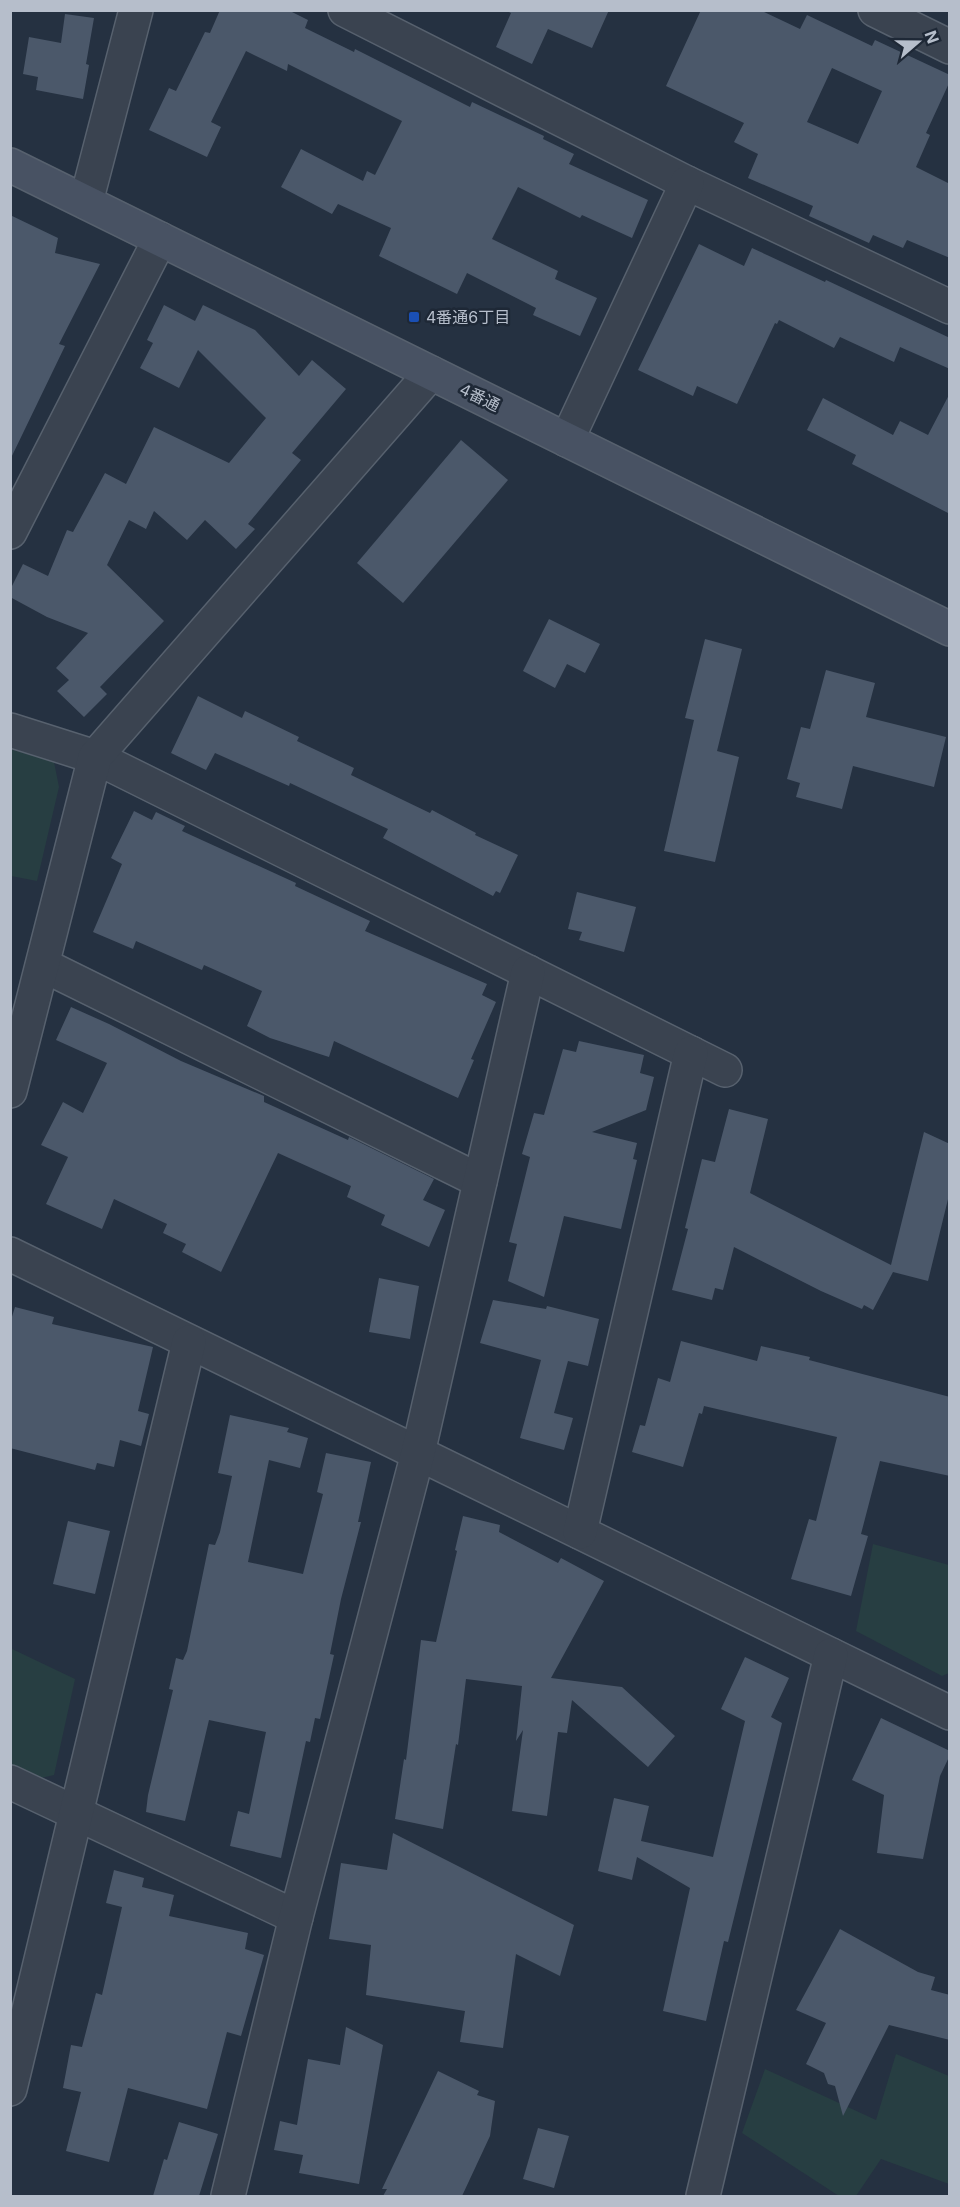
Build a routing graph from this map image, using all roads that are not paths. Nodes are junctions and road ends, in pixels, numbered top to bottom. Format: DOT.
graph roads {
  1 [pos="136,10"];
  2 [pos="345,10"];
  3 [pos="875,10"];
  4 [pos="950,47"];
  5 [pos="10,165"];
  6 [pos="687,183"];
  7 [pos="86,202"];
  8 [pos="160,239"];
  9 [pos="950,307"];
  10 [pos="431,373"];
  11 [pos="567,440"];
  12 [pos="10,532"];
  13 [pos="950,629"];
  14 [pos="10,729"];
  15 [pos="95,757"];
  16 [pos="43,965"];
  17 [pos="528,972"];
  18 [pos="691,1053"];
  19 [pos="725,1070"];
  20 [pos="10,1091"];
  21 [pos="480,1181"];
  22 [pos="10,1254"];
  23 [pos="189,1342"];
  24 [pos="418,1453"];
  25 [pos="580,1532"];
  26 [pos="831,1655"];
  27 [pos="950,1713"];
  28 [pos="10,1782"];
  29 [pos="76,1813"];
  30 [pos="296,1917"];
  31 [pos="10,2089"];
  32 [pos="228,2196"];
  33 [pos="703,2196"];
  1 -- 7 [label="street"];
  2 -- 6 [label="street"];
  3 -- 4 [label="street"];
  5 -- 7 [label="street, 4番通"];
  6 -- 9 [label="street"];
  6 -- 11 [label="street"];
  7 -- 8 [label="street, 4番通"];
  8 -- 10 [label="street, 4番通"];
  8 -- 12 [label="street"];
  10 -- 11 [label="street, 4番通"];
  10 -- 15 [label="street"];
  11 -- 13 [label="street, 4番通"];
  14 -- 15 [label="street"];
  15 -- 16 [label="street"];
  15 -- 17 [label="street"];
  16 -- 20 [label="street"];
  16 -- 21 [label="street"];
  17 -- 18 [label="street"];
  17 -- 21 [label="street"];
  18 -- 19 [label="street"];
  18 -- 25 [label="street"];
  21 -- 24 [label="street"];
  22 -- 23 [label="street"];
  23 -- 24 [label="street"];
  23 -- 29 [label="street"];
  24 -- 25 [label="street"];
  24 -- 30 [label="street"];
  25 -- 26 [label="street"];
  26 -- 27 [label="street"];
  26 -- 33 [label="street"];
  28 -- 29 [label="street"];
  29 -- 30 [label="street"];
  29 -- 31 [label="street"];
  30 -- 32 [label="street"];
}
